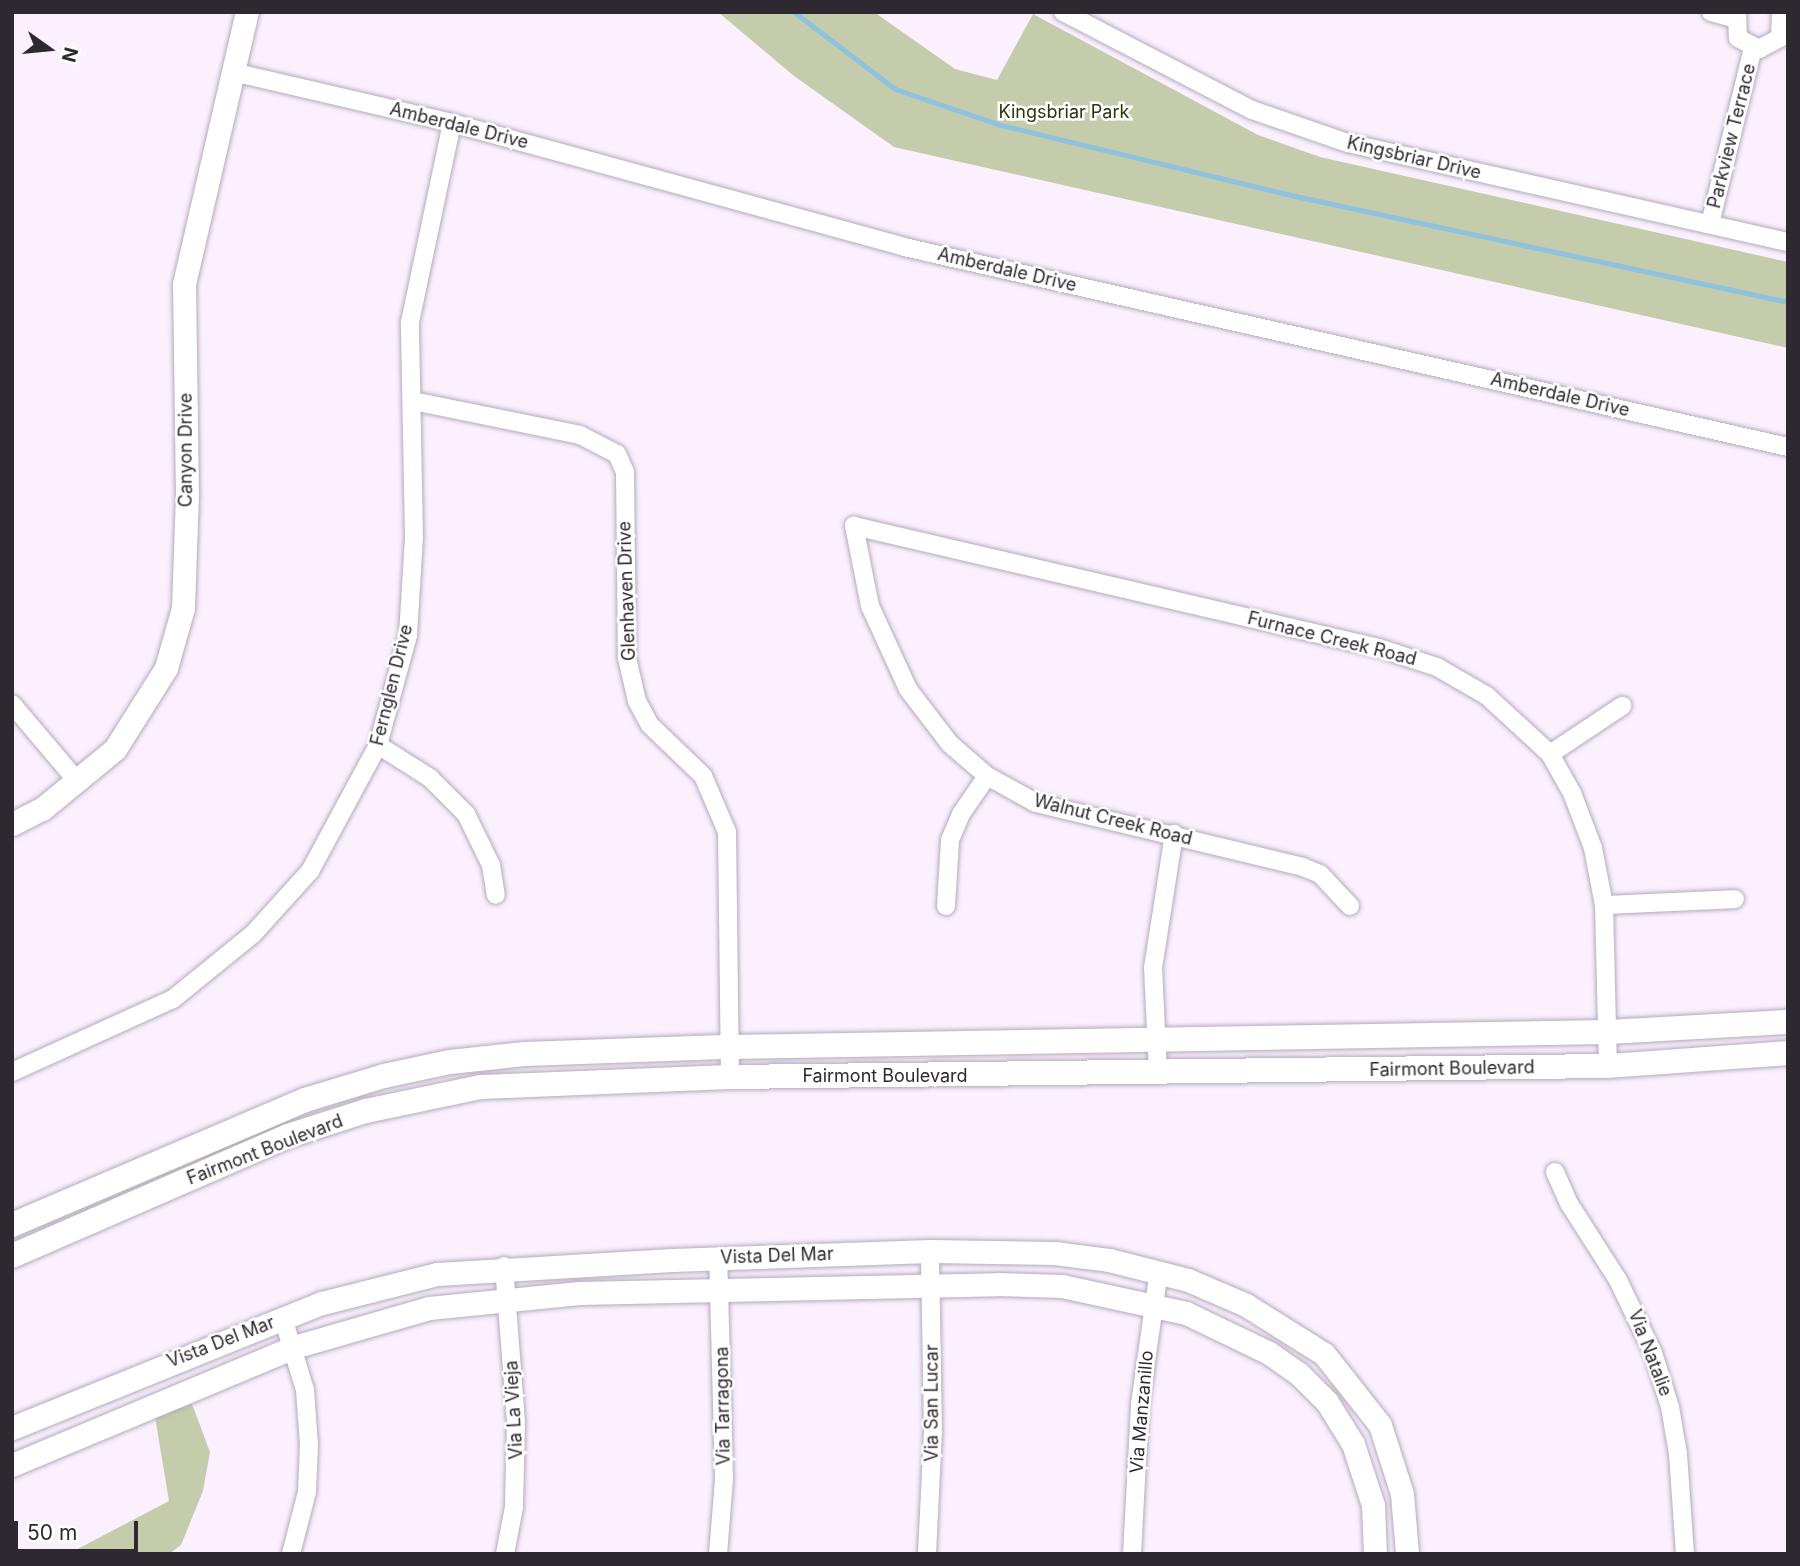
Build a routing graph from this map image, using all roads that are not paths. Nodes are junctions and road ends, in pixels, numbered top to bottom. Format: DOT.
graph roads {
  1 [pos="247,12"];
  2 [pos="1063,12"];
  3 [pos="1711,12"];
  4 [pos="1736,15"];
  5 [pos="1784,24"];
  6 [pos="1753,48"];
  7 [pos="233,72"];
  8 [pos="452,123"];
  9 [pos="1710,224"];
  10 [pos="1788,242"];
  11 [pos="413,401"];
  12 [pos="1788,447"];
  13 [pos="855,526"];
  14 [pos="12,704"];
  15 [pos="1622,706"];
  16 [pos="378,746"];
  17 [pos="1550,754"];
  18 [pos="987,776"];
  19 [pos="78,782"];
  20 [pos="12,824"];
  21 [pos="1174,834"];
  22 [pos="496,895"];
  23 [pos="1735,899"];
  24 [pos="1604,905"];
  25 [pos="946,906"];
  26 [pos="1350,906"];
  27 [pos="1788,1022"];
  28 [pos="1607,1032"];
  29 [pos="1155,1039"];
  30 [pos="730,1047"];
  31 [pos="1788,1053"];
  32 [pos="1608,1066"];
  33 [pos="12,1072"];
  34 [pos="1158,1073"];
  35 [pos="730,1077"];
  36 [pos="1555,1172"];
  37 [pos="12,1225"];
  38 [pos="930,1251"];
  39 [pos="12,1256"];
  40 [pos="718,1258"];
  41 [pos="504,1266"];
  42 [pos="1159,1271"];
  43 [pos="931,1285"];
  44 [pos="720,1289"];
  45 [pos="506,1297"];
  46 [pos="1153,1303"];
  47 [pos="283,1318"];
  48 [pos="294,1347"];
  49 [pos="12,1428"];
  50 [pos="12,1465"];
  51 [pos="291,1554"];
  52 [pos="505,1554"];
  53 [pos="718,1554"];
  54 [pos="927,1554"];
  55 [pos="1132,1554"];
  56 [pos="1375,1554"];
  57 [pos="1407,1554"];
  58 [pos="1685,1554"];
  1 -- 7 [label="street, Canyon Drive"];
  2 -- 9 [label="street, Kingsbriar Drive"];
  3 -- 4 [label="street"];
  4 -- 6 [label="street"];
  5 -- 6 [label="street"];
  6 -- 9 [label="street, Parkview Terrace"];
  7 -- 8 [label="street, Amberdale Drive"];
  7 -- 19 [label="street, Canyon Drive"];
  8 -- 11 [label="street, Fernglen Drive"];
  8 -- 12 [label="street, Amberdale Drive"];
  9 -- 10 [label="street, Kingsbriar Drive"];
  11 -- 16 [label="street, Fernglen Drive"];
  11 -- 30 [label="street, Glenhaven Drive"];
  13 -- 17 [label="street, Furnace Creek Road"];
  13 -- 18 [label="street, Walnut Creek Road"];
  14 -- 19 [label="street"];
  15 -- 17 [label="street"];
  16 -- 22 [label="street"];
  16 -- 33 [label="street, Fernglen Drive"];
  17 -- 24 [label="street, Furnace Creek Road"];
  18 -- 21 [label="street, Walnut Creek Road"];
  18 -- 25 [label="street"];
  19 -- 20 [label="street, Canyon Drive"];
  21 -- 26 [label="street, Walnut Creek Road"];
  21 -- 29 [label="street"];
  23 -- 24 [label="street"];
  24 -- 28 [label="street, Furnace Creek Road"];
  27 -- 28 [label="main road, Fairmont Boulevard"];
  28 -- 29 [label="main road, Fairmont Boulevard"];
  28 -- 32 [label="street, Furnace Creek Road"];
  29 -- 30 [label="main road, Fairmont Boulevard"];
  29 -- 34 [label="street"];
  30 -- 35 [label="street, Glenhaven Drive"];
  30 -- 37 [label="main road, Fairmont Boulevard"];
  31 -- 32 [label="main road, Fairmont Boulevard"];
  32 -- 34 [label="main road, Fairmont Boulevard"];
  34 -- 35 [label="main road, Fairmont Boulevard"];
  35 -- 39 [label="main road, Fairmont Boulevard"];
  36 -- 58 [label="street, Via Natalie"];
  38 -- 40 [label="street, Vista Del Mar"];
  38 -- 42 [label="street, Vista Del Mar"];
  38 -- 43 [label="street, Via San Lucar"];
  40 -- 41 [label="street, Vista Del Mar"];
  40 -- 44 [label="street, Via Tarragona"];
  41 -- 45 [label="street, Via La Vieja"];
  41 -- 47 [label="street, Vista Del Mar"];
  42 -- 46 [label="street, Via Manzanillo"];
  42 -- 57 [label="street, Vista Del Mar"];
  43 -- 44 [label="street, Vista Del Mar"];
  43 -- 46 [label="street, Vista Del Mar"];
  43 -- 54 [label="street, Via San Lucar"];
  44 -- 45 [label="street, Vista Del Mar"];
  44 -- 53 [label="street, Via Tarragona"];
  45 -- 48 [label="street, Vista Del Mar"];
  45 -- 52 [label="street, Via La Vieja"];
  46 -- 55 [label="street, Via Manzanillo"];
  46 -- 56 [label="street, Vista Del Mar"];
  47 -- 48 [label="street"];
  47 -- 49 [label="street, Vista Del Mar"];
  48 -- 50 [label="street, Vista Del Mar"];
  48 -- 51 [label="street"];
}
